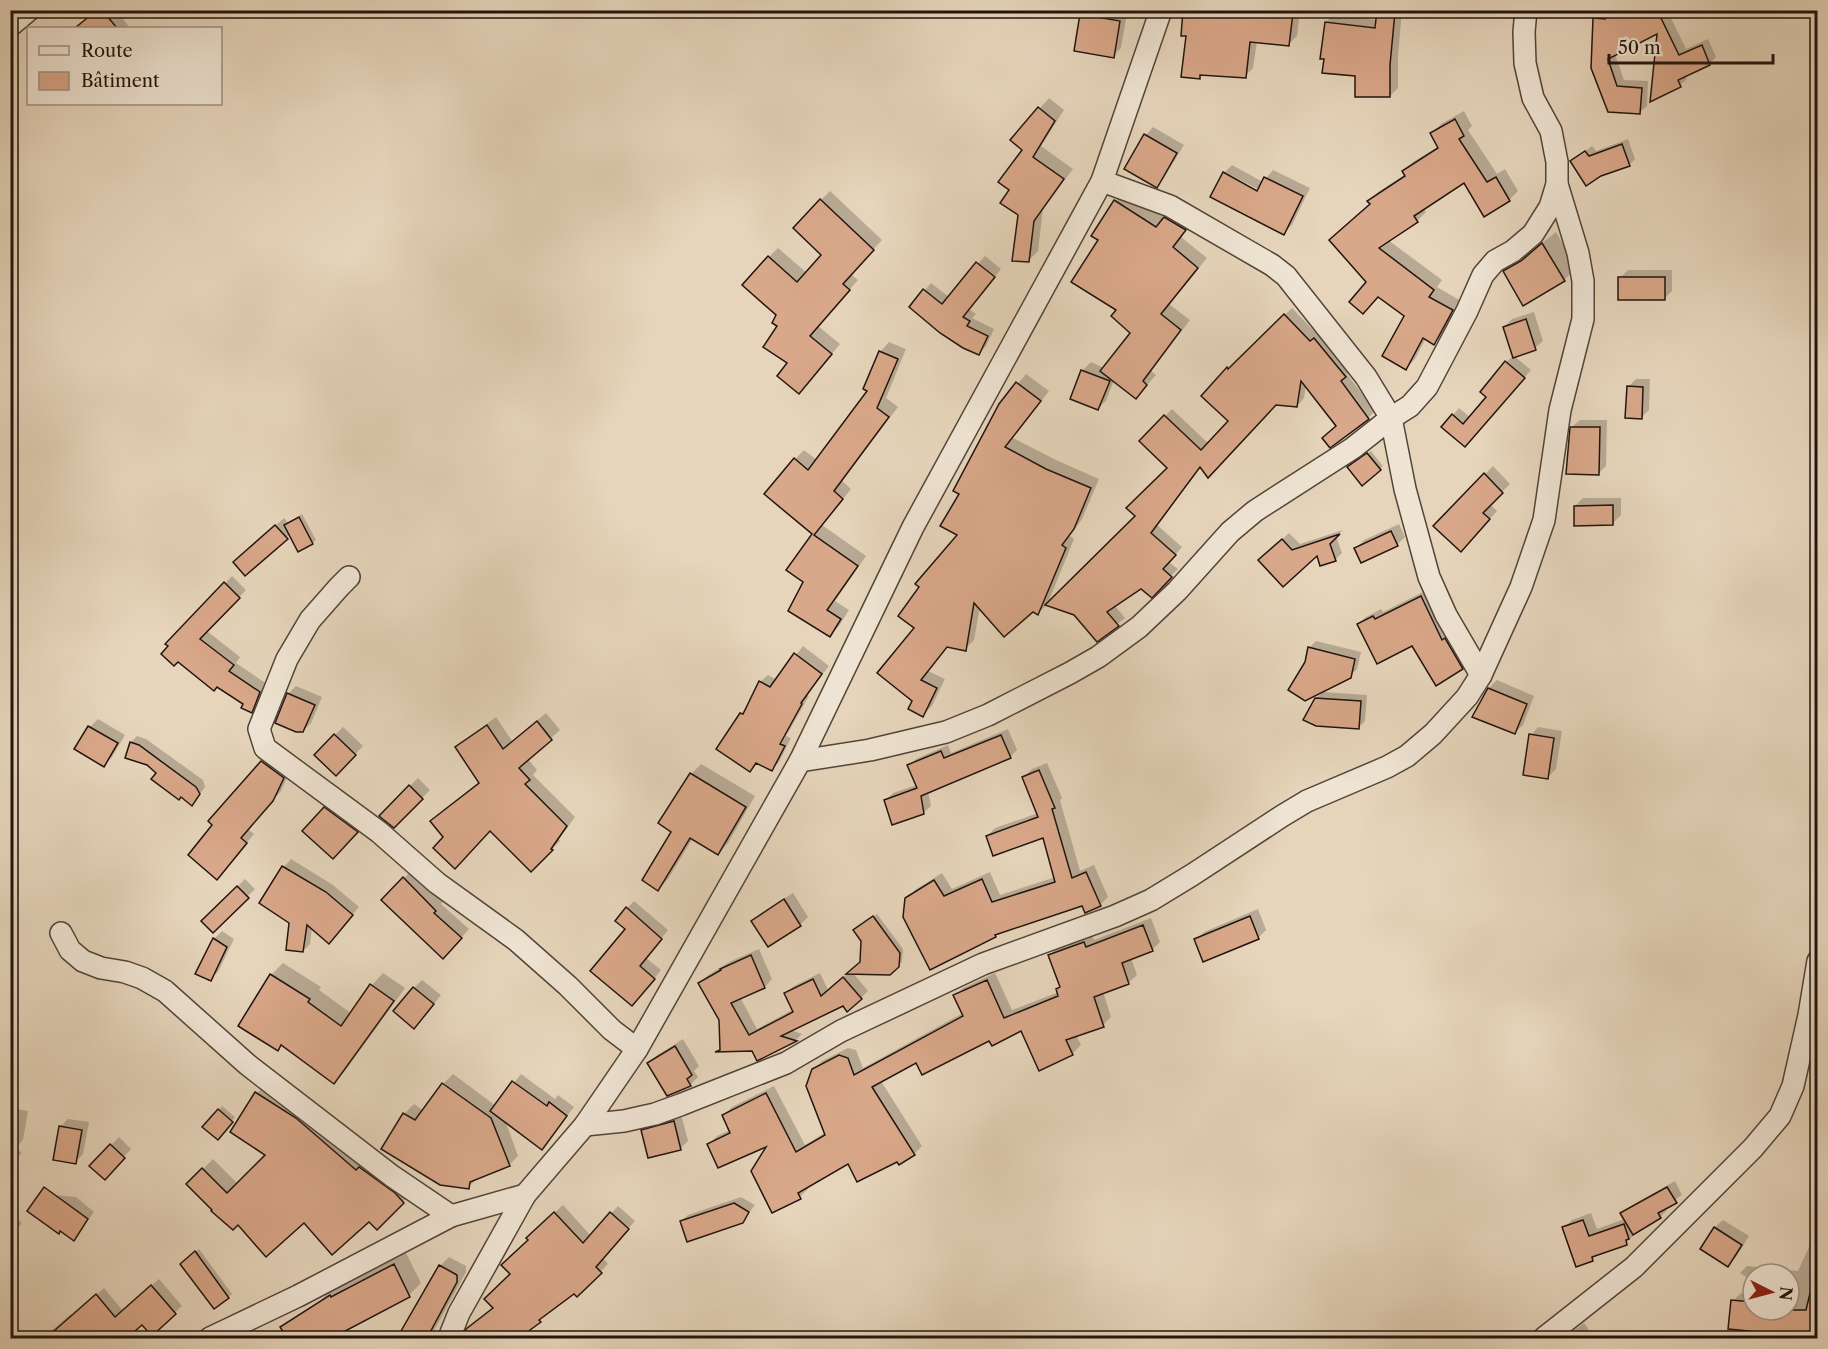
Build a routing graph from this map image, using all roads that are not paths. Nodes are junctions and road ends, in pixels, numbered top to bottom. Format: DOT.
graph roads {
  1 [pos="29,10"];
  2 [pos="1161,10"];
  3 [pos="1526,10"];
  4 [pos="10,26"];
  5 [pos="1102,181"];
  6 [pos="1557,184"];
  7 [pos="1391,418"];
  8 [pos="349,577"];
  9 [pos="1481,675"];
  10 [pos="800,761"];
  11 [pos="61,933"];
  12 [pos="1818,961"];
  13 [pos="637,1049"];
  14 [pos="585,1125"];
  15 [pos="525,1195"];
  16 [pos="451,1216"];
  17 [pos="210,1338"];
  18 [pos="449,1338"];
  19 [pos="1544,1338"];
  1 -- 4 [label="street"];
  2 -- 5 [label="street"];
  3 -- 6 [label="street"];
  5 -- 7 [label="street"];
  5 -- 10 [label="street"];
  6 -- 7 [label="street"];
  6 -- 9 [label="street"];
  7 -- 9 [label="street"];
  7 -- 10 [label="street"];
  8 -- 13 [label="street"];
  9 -- 14 [label="street"];
  10 -- 13 [label="street"];
  11 -- 16 [label="street"];
  12 -- 19 [label="street"];
  13 -- 14 [label="street"];
  14 -- 15 [label="street"];
  15 -- 16 [label="street"];
  15 -- 18 [label="street"];
  16 -- 17 [label="street"];
}
